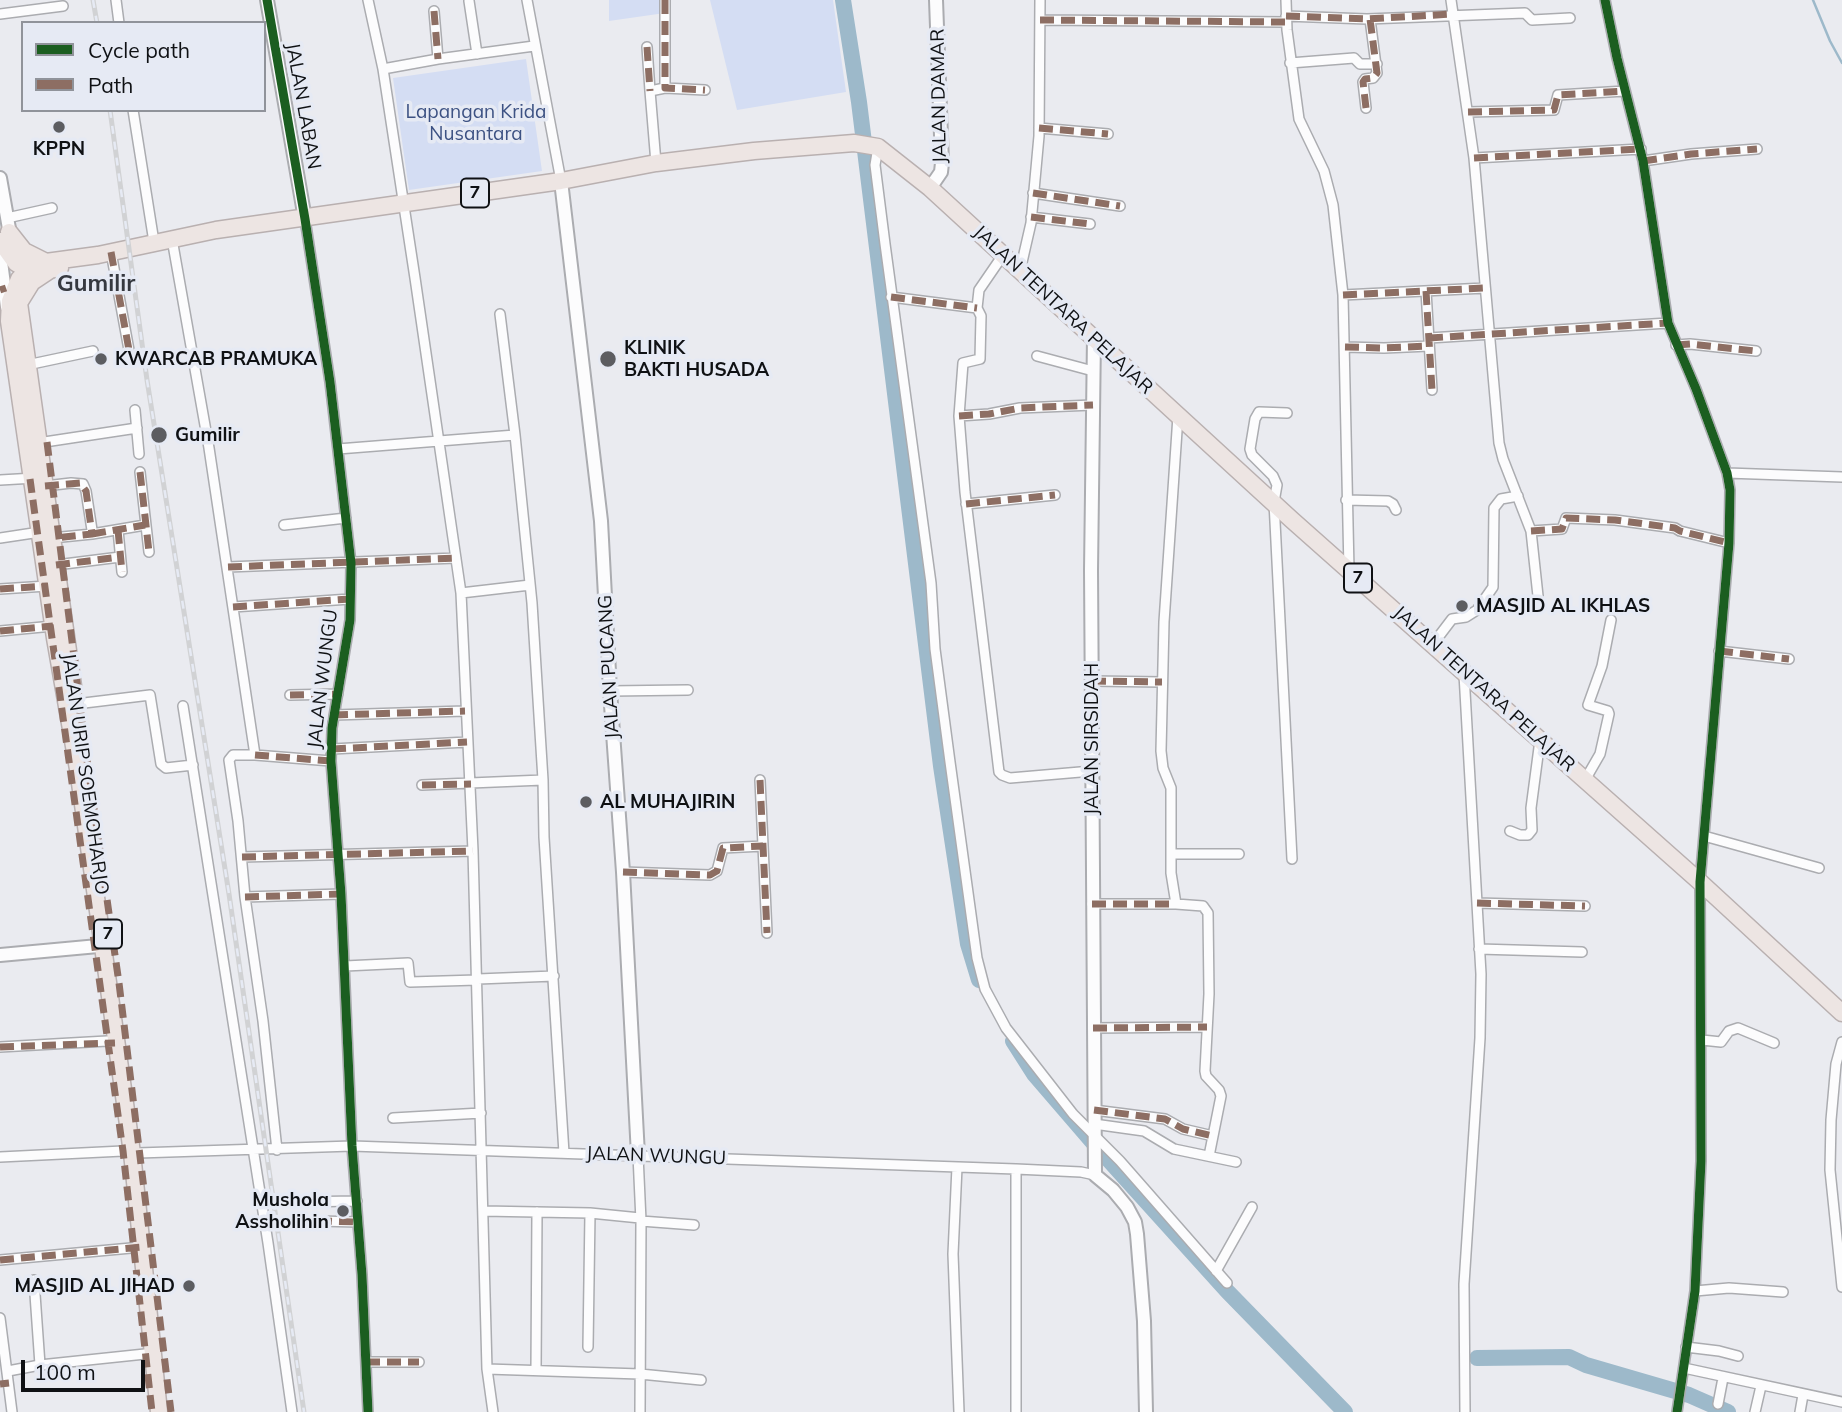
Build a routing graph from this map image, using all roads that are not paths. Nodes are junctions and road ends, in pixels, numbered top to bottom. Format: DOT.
graph roads {
  1 [pos="116,0"];
  2 [pos="267,0"];
  3 [pos="368,0"];
  4 [pos="527,0"];
  5 [pos="665,0"];
  6 [pos="936,0"];
  7 [pos="1040,0"];
  8 [pos="1286,0"];
  9 [pos="1451,0"];
  10 [pos="1605,0"];
  11 [pos="469,1"];
  12 [pos="63,5"];
  13 [pos="434,12"];
  14 [pos="0,14"];
  15 [pos="1453,14"];
  16 [pos="1570,18"];
  17 [pos="1286,19"];
  18 [pos="1370,19"];
  19 [pos="1040,20"];
  20 [pos="119,21"];
  21 [pos="534,46"];
  22 [pos="647,47"];
  23 [pos="477,54"];
  24 [pos="438,59"];
  25 [pos="1290,63"];
  26 [pos="1377,64"];
  27 [pos="383,69"];
  28 [pos="665,88"];
  29 [pos="705,90"];
  30 [pos="650,91"];
  31 [pos="1625,91"];
  32 [pos="1366,108"];
  33 [pos="133,112"];
  34 [pos="1468,112"];
  35 [pos="1039,128"];
  36 [pos="1108,134"];
  37 [pos="875,146"];
  38 [pos="1641,149"];
  39 [pos="1756,149"];
  40 [pos="1474,158"];
  41 [pos="1643,161"];
  42 [pos="656,163"];
  43 [pos="0,178"];
  44 [pos="561,181"];
  45 [pos="930,188"];
  46 [pos="1033,193"];
  47 [pos="403,203"];
  48 [pos="1120,206"];
  49 [pos="52,208"];
  50 [pos="1031,218"];
  51 [pos="305,219"];
  52 [pos="1090,224"];
  53 [pos="5,230"];
  54 [pos="172,239"];
  55 [pos="154,242"];
  56 [pos="0,254"];
  57 [pos="104,254"];
  58 [pos="1003,255"];
  59 [pos="48,266"];
  60 [pos="1020,271"];
  61 [pos="12,287"];
  62 [pos="1485,288"];
  63 [pos="1426,291"];
  64 [pos="1343,295"];
  65 [pos="891,297"];
  66 [pos="977,308"];
  67 [pos="500,314"];
  68 [pos="9,321"];
  69 [pos="1668,323"];
  70 [pos="1488,333"];
  71 [pos="1094,337"];
  72 [pos="1429,342"];
  73 [pos="1676,345"];
  74 [pos="1345,347"];
  75 [pos="130,350"];
  76 [pos="93,351"];
  77 [pos="1756,351"];
  78 [pos="1037,356"];
  79 [pos="27,365"];
  80 [pos="1093,370"];
  81 [pos="1432,390"];
  82 [pos="1093,405"];
  83 [pos="135,410"];
  84 [pos="1287,413"];
  85 [pos="959,415"];
  86 [pos="1178,416"];
  87 [pos="137,428"];
  88 [pos="515,435"];
  89 [pos="439,440"];
  90 [pos="38,443"];
  91 [pos="338,449"];
  92 [pos="139,454"];
  93 [pos="140,472"];
  94 [pos="1727,473"];
  95 [pos="1842,477"];
  96 [pos="0,480"];
  97 [pos="41,481"];
  98 [pos="1055,495"];
  99 [pos="1518,496"];
  100 [pos="1346,500"];
  101 [pos="1274,502"];
  102 [pos="966,504"];
  103 [pos="1395,510"];
  104 [pos="346,518"];
  105 [pos="145,525"];
  106 [pos="285,525"];
  107 [pos="118,530"];
  108 [pos="1531,531"];
  109 [pos="92,534"];
  110 [pos="46,535"];
  111 [pos="0,538"];
  112 [pos="1729,543"];
  113 [pos="149,552"];
  114 [pos="120,556"];
  115 [pos="456,558"];
  116 [pos="351,563"];
  117 [pos="56,565"];
  118 [pos="228,567"];
  119 [pos="1349,570"];
  120 [pos="122,572"];
  121 [pos="530,584"];
  122 [pos="47,586"];
  123 [pos="0,589"];
  124 [pos="461,593"];
  125 [pos="1538,596"];
  126 [pos="350,599"];
  127 [pos="233,607"];
  128 [pos="1611,620"];
  129 [pos="53,626"];
  130 [pos="0,631"];
  131 [pos="1433,644"];
  132 [pos="1719,651"];
  133 [pos="1789,659"];
  134 [pos="1464,673"];
  135 [pos="1092,681"];
  136 [pos="1162,682"];
  137 [pos="688,690"];
  138 [pos="610,691"];
  139 [pos="338,694"];
  140 [pos="290,695"];
  141 [pos="76,704"];
  142 [pos="183,706"];
  143 [pos="466,711"];
  144 [pos="334,715"];
  145 [pos="1540,740"];
  146 [pos="467,743"];
  147 [pos="332,749"];
  148 [pos="255,755"];
  149 [pos="331,761"];
  150 [pos="193,765"];
  151 [pos="1092,771"];
  152 [pos="543,780"];
  153 [pos="760,780"];
  154 [pos="1585,780"];
  155 [pos="471,784"];
  156 [pos="422,785"];
  157 [pos="1510,831"];
  158 [pos="1704,836"];
  159 [pos="763,846"];
  160 [pos="473,851"];
  161 [pos="338,853"];
  162 [pos="1171,854"];
  163 [pos="1238,854"];
  164 [pos="242,857"];
  165 [pos="1292,859"];
  166 [pos="1819,868"];
  167 [pos="624,872"];
  168 [pos="1700,882"];
  169 [pos="341,894"];
  170 [pos="245,897"];
  171 [pos="1477,903"];
  172 [pos="1092,904"];
  173 [pos="1176,904"];
  174 [pos="1585,906"];
  175 [pos="767,933"];
  176 [pos="106,946"];
  177 [pos="1479,949"];
  178 [pos="1582,952"];
  179 [pos="0,955"];
  180 [pos="345,966"];
  181 [pos="554,976"];
  182 [pos="477,979"];
  183 [pos="1842,1013"];
  184 [pos="1207,1027"];
  185 [pos="1093,1028"];
  186 [pos="1702,1040"];
  187 [pos="1842,1042"];
  188 [pos="116,1043"];
  189 [pos="1774,1043"];
  190 [pos="0,1047"];
  191 [pos="1094,1110"];
  192 [pos="481,1113"];
  193 [pos="393,1118"];
  194 [pos="1094,1134"];
  195 [pos="1213,1136"];
  196 [pos="352,1146"];
  197 [pos="252,1150"];
  198 [pos="277,1150"];
  199 [pos="482,1151"];
  200 [pos="135,1153"];
  201 [pos="564,1153"];
  202 [pos="638,1155"];
  203 [pos="1209,1156"];
  204 [pos="0,1157"];
  205 [pos="1236,1162"];
  206 [pos="957,1167"];
  207 [pos="1016,1169"];
  208 [pos="1095,1175"];
  209 [pos="357,1201"];
  210 [pos="295,1202"];
  211 [pos="1252,1207"];
  212 [pos="484,1211"];
  213 [pos="537,1212"];
  214 [pos="590,1213"];
  215 [pos="640,1219"];
  216 [pos="318,1222"];
  217 [pos="358,1222"];
  218 [pos="694,1225"];
  219 [pos="142,1247"];
  220 [pos="0,1260"];
  221 [pos="1216,1271"];
  222 [pos="34,1280"];
  223 [pos="1227,1283"];
  224 [pos="1842,1287"];
  225 [pos="1695,1291"];
  226 [pos="1783,1293"];
  227 [pos="0,1318"];
  228 [pos="588,1347"];
  229 [pos="1686,1347"];
  230 [pos="153,1356"];
  231 [pos="1738,1356"];
  232 [pos="366,1362"];
  233 [pos="419,1362"];
  234 [pos="40,1365"];
  235 [pos="1684,1368"];
  236 [pos="487,1369"];
  237 [pos="536,1370"];
  238 [pos="8,1371"];
  239 [pos="640,1374"];
  240 [pos="1723,1378"];
  241 [pos="701,1380"];
  242 [pos="5,1383"];
  243 [pos="1761,1386"];
  244 [pos="1803,1395"];
  245 [pos="1842,1402"];
  246 [pos="1718,1404"];
  247 [pos="12,1412"];
  248 [pos="159,1412"];
  249 [pos="166,1412"];
  250 [pos="292,1412"];
  251 [pos="368,1412"];
  252 [pos="493,1412"];
  253 [pos="640,1412"];
  254 [pos="959,1412"];
  255 [pos="1016,1412"];
  256 [pos="1146,1412"];
  257 [pos="1465,1412"];
  258 [pos="1678,1412"];
  259 [pos="1755,1412"];
  260 [pos="1800,1412"];
  1 -- 20 [label="street"];
  2 -- 51 [label="street, JALAN LABAN"];
  3 -- 27 [label="street"];
  4 -- 21 [label="street"];
  5 -- 28 [label="street"];
  6 -- 45 [label="street, JALAN DAMAR"];
  7 -- 19 [label="street"];
  8 -- 17 [label="street"];
  9 -- 15 [label="street"];
  10 -- 31 [label="street"];
  11 -- 23 [label="street"];
  12 -- 14 [label="street"];
  13 -- 24 [label="street"];
  15 -- 16 [label="street"];
  15 -- 18 [label="street"];
  15 -- 34 [label="street"];
  17 -- 18 [label="street"];
  17 -- 19 [label="street"];
  17 -- 25 [label="street"];
  18 -- 26 [label="street"];
  19 -- 35 [label="street"];
  21 -- 23 [label="street"];
  21 -- 44 [label="street"];
  22 -- 30 [label="street"];
  23 -- 24 [label="street"];
  24 -- 27 [label="street"];
  25 -- 26 [label="street"];
  25 -- 64 [label="street"];
  26 -- 32 [label="street"];
  27 -- 47 [label="street"];
  28 -- 29 [label="street"];
  28 -- 30 [label="street"];
  30 -- 42 [label="street"];
  31 -- 34 [label="street"];
  31 -- 38 [label="street"];
  33 -- 55 [label="street"];
  34 -- 40 [label="street"];
  35 -- 36 [label="street"];
  35 -- 46 [label="street"];
  37 -- 42 [label="highway, 7"];
  37 -- 45 [label="highway, JALAN TENTARA PELAJAR / 7"];
  37 -- 65 [label="street"];
  38 -- 40 [label="street"];
  38 -- 41 [label="street"];
  39 -- 41 [label="street"];
  40 -- 62 [label="street"];
  41 -- 69 [label="street"];
  42 -- 44 [label="highway, 7"];
  43 -- 53 [label="street"];
  44 -- 47 [label="highway, 7"];
  44 -- 138 [label="street, JALAN PUCANG"];
  45 -- 58 [label="highway, JALAN TENTARA PELAJAR / 7"];
  46 -- 48 [label="street"];
  46 -- 50 [label="street"];
  47 -- 51 [label="highway, 7"];
  47 -- 89 [label="street"];
  49 -- 53 [label="street"];
  50 -- 52 [label="street"];
  50 -- 60 [label="street"];
  51 -- 54 [label="highway, 7"];
  51 -- 91 [label="street, JALAN WUNGU"];
  53 -- 59 [label="highway"];
  53 -- 61 [label="highway"];
  54 -- 55 [label="highway, 7"];
  54 -- 118 [label="street"];
  55 -- 57 [label="highway, 7"];
  56 -- 61 [label="street"];
  57 -- 59 [label="highway, 7"];
  57 -- 75 [label="street"];
  58 -- 60 [label="highway, JALAN TENTARA PELAJAR / 7"];
  58 -- 66 [label="street"];
  59 -- 61 [label="highway, 7"];
  59 -- 61 [label="highway, 7"];
  60 -- 71 [label="highway, JALAN TENTARA PELAJAR / 7"];
  61 -- 68 [label="street"];
  61 -- 68 [label="highway, 7"];
  61 -- 79 [label="highway, JALAN URIP SOEMOHARJO / 7"];
  62 -- 63 [label="street"];
  62 -- 70 [label="street"];
  63 -- 64 [label="street"];
  63 -- 72 [label="street"];
  64 -- 74 [label="street"];
  65 -- 66 [label="street"];
  65 -- 194 [label="street"];
  66 -- 85 [label="street"];
  67 -- 88 [label="street"];
  68 -- 97 [label="highway, JALAN URIP SOEMOHARJO / 7"];
  69 -- 70 [label="street"];
  69 -- 73 [label="street"];
  70 -- 72 [label="street"];
  70 -- 99 [label="street"];
  71 -- 80 [label="street, JALAN SIRSIDAH"];
  71 -- 86 [label="highway, JALAN TENTARA PELAJAR / 7"];
  72 -- 74 [label="street"];
  72 -- 81 [label="street"];
  73 -- 77 [label="street"];
  73 -- 94 [label="street"];
  74 -- 100 [label="street"];
  76 -- 79 [label="street"];
  78 -- 80 [label="street"];
  79 -- 90 [label="highway, JALAN URIP SOEMOHARJO / 7"];
  80 -- 82 [label="street, JALAN SIRSIDAH"];
  82 -- 85 [label="street"];
  82 -- 135 [label="street, JALAN SIRSIDAH"];
  83 -- 87 [label="street"];
  84 -- 101 [label="street"];
  85 -- 102 [label="street"];
  86 -- 101 [label="highway, JALAN TENTARA PELAJAR / 7"];
  86 -- 136 [label="street"];
  87 -- 90 [label="street"];
  87 -- 92 [label="street"];
  88 -- 89 [label="street"];
  88 -- 121 [label="street"];
  89 -- 91 [label="street"];
  89 -- 115 [label="street"];
  90 -- 97 [label="highway, JALAN URIP SOEMOHARJO / 7"];
  91 -- 104 [label="street, JALAN WUNGU"];
  93 -- 105 [label="street"];
  94 -- 95 [label="street"];
  94 -- 112 [label="street"];
  96 -- 97 [label="street"];
  97 -- 109 [label="street"];
  97 -- 110 [label="highway, JALAN URIP SOEMOHARJO / 7"];
  98 -- 102 [label="street"];
  99 -- 108 [label="street"];
  99 -- 131 [label="street"];
  100 -- 103 [label="street"];
  100 -- 119 [label="street"];
  101 -- 119 [label="highway, JALAN TENTARA PELAJAR / 7"];
  101 -- 165 [label="street"];
  102 -- 151 [label="street"];
  104 -- 106 [label="street"];
  104 -- 116 [label="street, JALAN WUNGU"];
  105 -- 107 [label="street"];
  105 -- 113 [label="street"];
  107 -- 109 [label="street"];
  107 -- 114 [label="street"];
  108 -- 112 [label="street"];
  108 -- 125 [label="street"];
  109 -- 110 [label="street"];
  110 -- 111 [label="street"];
  110 -- 117 [label="highway, JALAN URIP SOEMOHARJO / 7"];
  110 -- 122 [label="highway, JALAN URIP SOEMOHARJO / 7"];
  112 -- 132 [label="street"];
  114 -- 117 [label="street"];
  114 -- 120 [label="street"];
  115 -- 116 [label="street"];
  115 -- 124 [label="street"];
  116 -- 118 [label="street"];
  116 -- 126 [label="street, JALAN WUNGU"];
  117 -- 141 [label="highway, JALAN URIP SOEMOHARJO / 7"];
  118 -- 127 [label="street"];
  119 -- 131 [label="highway, JALAN TENTARA PELAJAR / 7"];
  121 -- 124 [label="street"];
  121 -- 152 [label="street"];
  122 -- 123 [label="street"];
  122 -- 129 [label="highway, JALAN URIP SOEMOHARJO / 7"];
  124 -- 143 [label="street"];
  126 -- 127 [label="street"];
  126 -- 139 [label="street, JALAN WUNGU"];
  127 -- 148 [label="street"];
  128 -- 154 [label="street"];
  129 -- 130 [label="street"];
  129 -- 176 [label="highway, JALAN URIP SOEMOHARJO / 7"];
  131 -- 134 [label="highway, JALAN TENTARA PELAJAR / 7"];
  132 -- 133 [label="street"];
  132 -- 158 [label="street"];
  134 -- 145 [label="highway, JALAN TENTARA PELAJAR / 7"];
  134 -- 171 [label="street"];
  135 -- 136 [label="street"];
  135 -- 151 [label="street, JALAN SIRSIDAH"];
  136 -- 162 [label="street"];
  137 -- 138 [label="street"];
  138 -- 167 [label="street, JALAN PUCANG"];
  139 -- 140 [label="street"];
  139 -- 144 [label="street, JALAN WUNGU"];
  141 -- 150 [label="street"];
  141 -- 176 [label="highway, JALAN URIP SOEMOHARJO / 7"];
  142 -- 150 [label="street"];
  143 -- 144 [label="street"];
  143 -- 146 [label="street"];
  144 -- 147 [label="street, JALAN WUNGU"];
  145 -- 154 [label="highway, JALAN TENTARA PELAJAR / 7"];
  145 -- 157 [label="street"];
  146 -- 147 [label="street"];
  146 -- 155 [label="street"];
  147 -- 149 [label="street, JALAN WUNGU"];
  148 -- 149 [label="street"];
  148 -- 164 [label="street"];
  149 -- 161 [label="street, JALAN WUNGU"];
  150 -- 197 [label="street"];
  151 -- 172 [label="street, JALAN SIRSIDAH"];
  152 -- 155 [label="street"];
  152 -- 181 [label="street"];
  153 -- 159 [label="street"];
  154 -- 168 [label="highway, JALAN TENTARA PELAJAR / 7"];
  155 -- 156 [label="street"];
  155 -- 160 [label="street"];
  158 -- 166 [label="street"];
  158 -- 168 [label="street"];
  159 -- 167 [label="street"];
  159 -- 175 [label="street"];
  160 -- 161 [label="street"];
  160 -- 182 [label="street"];
  161 -- 164 [label="street"];
  161 -- 169 [label="street, JALAN WUNGU"];
  162 -- 163 [label="street"];
  162 -- 173 [label="street"];
  164 -- 170 [label="street"];
  167 -- 202 [label="street, JALAN PUCANG"];
  168 -- 183 [label="highway, JALAN TENTARA PELAJAR / 7"];
  168 -- 186 [label="street"];
  169 -- 170 [label="street"];
  169 -- 180 [label="street, JALAN WUNGU"];
  170 -- 198 [label="street"];
  171 -- 174 [label="street"];
  171 -- 177 [label="street"];
  172 -- 173 [label="street"];
  172 -- 185 [label="street, JALAN SIRSIDAH"];
  173 -- 184 [label="street"];
  176 -- 179 [label="street"];
  176 -- 188 [label="highway, JALAN URIP SOEMOHARJO / 7"];
  176 -- 200 [label="highway, JALAN URIP SOEMOHARJO / 7"];
  177 -- 178 [label="street"];
  177 -- 257 [label="street"];
  180 -- 182 [label="street"];
  180 -- 196 [label="street, JALAN WUNGU"];
  181 -- 182 [label="street"];
  181 -- 201 [label="street"];
  182 -- 192 [label="street"];
  184 -- 185 [label="street"];
  184 -- 195 [label="street"];
  185 -- 191 [label="street, JALAN SIRSIDAH"];
  186 -- 189 [label="street"];
  186 -- 225 [label="street"];
  187 -- 224 [label="street"];
  188 -- 190 [label="street"];
  188 -- 200 [label="highway, JALAN URIP SOEMOHARJO / 7"];
  191 -- 194 [label="street, JALAN SIRSIDAH"];
  191 -- 195 [label="street"];
  192 -- 193 [label="street"];
  192 -- 199 [label="street"];
  194 -- 203 [label="street"];
  194 -- 208 [label="street, JALAN SIRSIDAH"];
  194 -- 221 [label="street"];
  195 -- 203 [label="street"];
  196 -- 198 [label="street"];
  196 -- 199 [label="street, JALAN WUNGU"];
  196 -- 209 [label="street"];
  197 -- 198 [label="street"];
  197 -- 200 [label="street"];
  197 -- 250 [label="street"];
  199 -- 201 [label="street, JALAN WUNGU"];
  199 -- 212 [label="street"];
  200 -- 204 [label="street"];
  200 -- 219 [label="highway, JALAN URIP SOEMOHARJO / 7"];
  200 -- 249 [label="highway, JALAN URIP SOEMOHARJO / 7"];
  201 -- 202 [label="street, JALAN WUNGU"];
  202 -- 206 [label="street, JALAN WUNGU"];
  202 -- 215 [label="street"];
  203 -- 205 [label="street"];
  206 -- 207 [label="street, JALAN WUNGU"];
  206 -- 254 [label="street"];
  207 -- 208 [label="street, JALAN WUNGU"];
  207 -- 255 [label="street"];
  208 -- 256 [label="street"];
  209 -- 210 [label="street"];
  209 -- 217 [label="street"];
  211 -- 221 [label="street"];
  212 -- 213 [label="street"];
  212 -- 236 [label="street"];
  213 -- 214 [label="street"];
  213 -- 237 [label="street"];
  214 -- 215 [label="street"];
  214 -- 228 [label="street"];
  215 -- 218 [label="street"];
  215 -- 239 [label="street"];
  216 -- 217 [label="street"];
  217 -- 232 [label="street"];
  219 -- 220 [label="street"];
  219 -- 230 [label="highway, JALAN URIP SOEMOHARJO / 7"];
  221 -- 223 [label="street"];
  222 -- 234 [label="street"];
  225 -- 226 [label="street"];
  225 -- 229 [label="street"];
  227 -- 238 [label="street"];
  229 -- 231 [label="street"];
  229 -- 235 [label="street"];
  230 -- 234 [label="street"];
  230 -- 248 [label="highway, JALAN URIP SOEMOHARJO / 7"];
  232 -- 233 [label="street"];
  232 -- 251 [label="street"];
  234 -- 238 [label="street"];
  235 -- 240 [label="street"];
  235 -- 258 [label="street"];
  236 -- 237 [label="street"];
  236 -- 252 [label="street"];
  237 -- 239 [label="street"];
  238 -- 242 [label="street"];
  239 -- 241 [label="street"];
  239 -- 253 [label="street"];
  240 -- 243 [label="street"];
  240 -- 246 [label="street"];
  242 -- 247 [label="street"];
  243 -- 244 [label="street"];
  243 -- 259 [label="street"];
  244 -- 245 [label="street"];
  244 -- 260 [label="street"];
}
